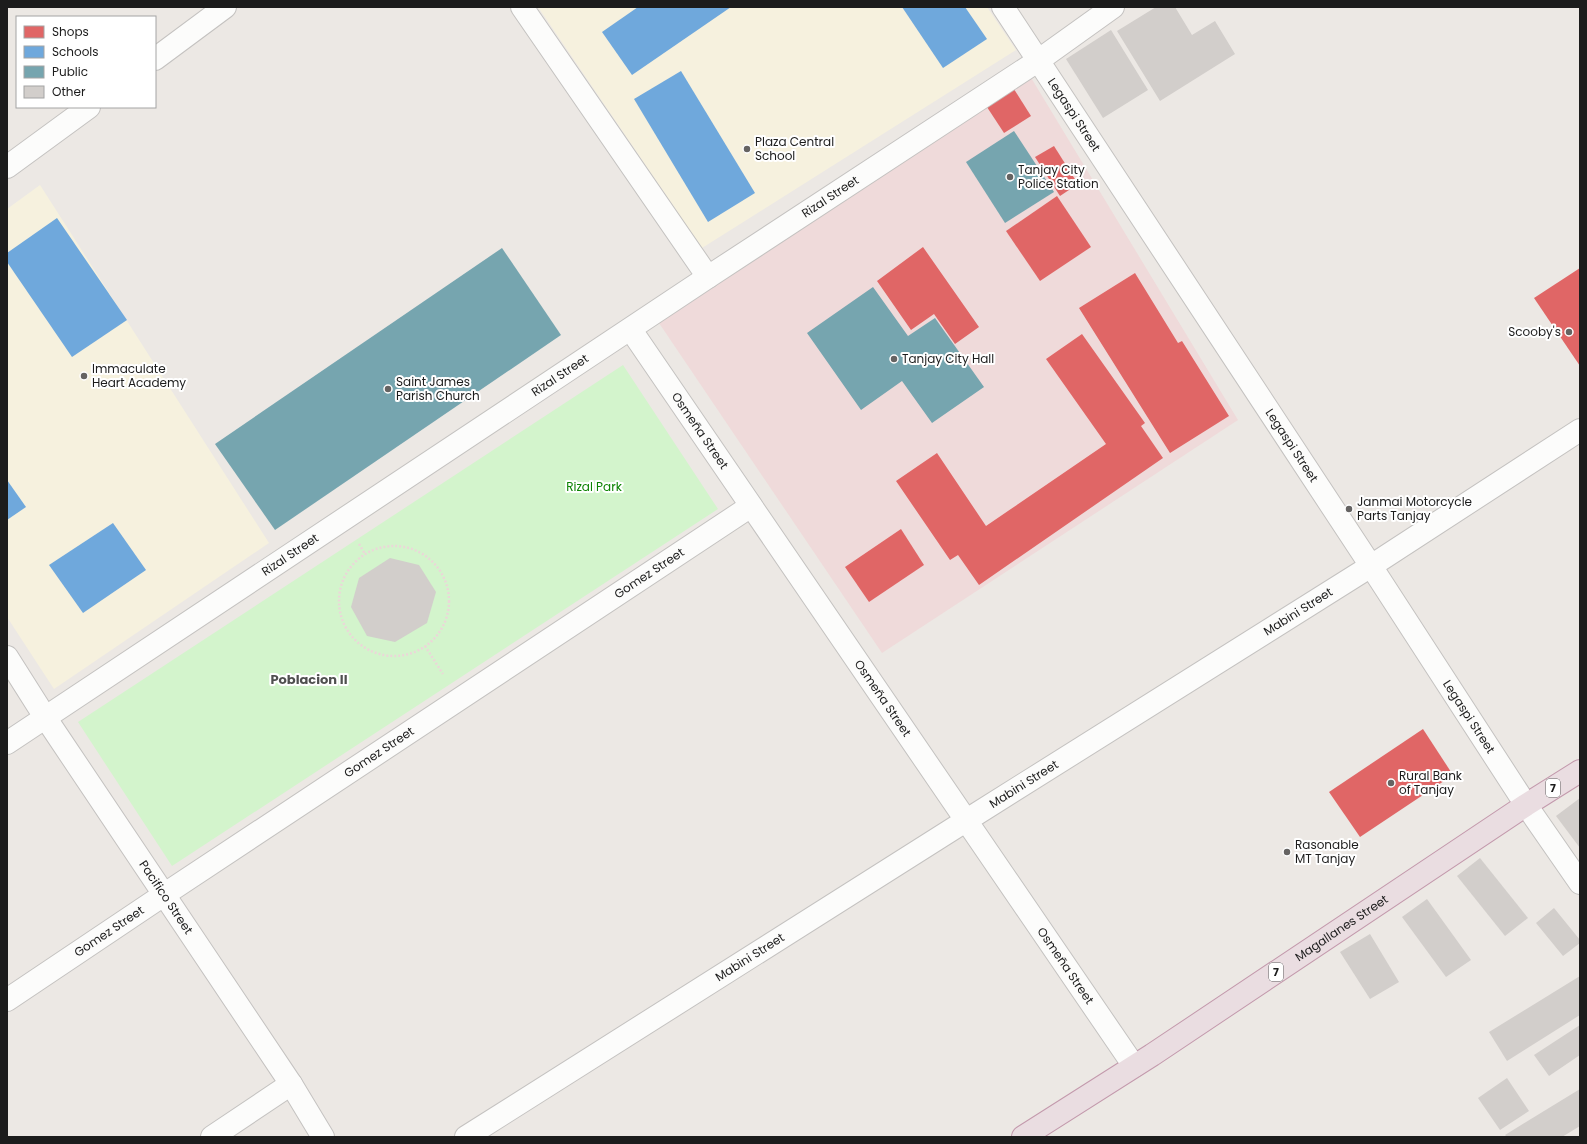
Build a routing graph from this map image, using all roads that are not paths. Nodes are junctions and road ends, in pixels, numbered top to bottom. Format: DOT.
graph roads {
  1 [pos="225,7"];
  2 [pos="522,7"];
  3 [pos="1003,7"];
  4 [pos="1113,7"];
  5 [pos="156,58"];
  6 [pos="1039,60"];
  7 [pos="88,108"];
  8 [pos="7,167"];
  9 [pos="708,277"];
  10 [pos="631,330"];
  11 [pos="1580,430"];
  12 [pos="751,506"];
  13 [pos="1371,566"];
  14 [pos="7,657"];
  15 [pos="45,718"];
  16 [pos="7,743"];
  17 [pos="1580,771"];
  18 [pos="1526,805"];
  19 [pos="966,820"];
  20 [pos="1580,883"];
  21 [pos="164,894"];
  22 [pos="7,1000"];
  23 [pos="1134,1066"];
  24 [pos="291,1084"];
  25 [pos="212,1137"];
  26 [pos="324,1137"];
  27 [pos="466,1137"];
  28 [pos="1023,1137"];
  1 -- 5 [label="street"];
  2 -- 9 [label="street"];
  3 -- 6 [label="street, Legaspi Street"];
  4 -- 6 [label="street, Rizal Street"];
  6 -- 9 [label="street, Rizal Street"];
  6 -- 13 [label="street, Legaspi Street"];
  7 -- 8 [label="street"];
  9 -- 10 [label="street, Rizal Street"];
  10 -- 12 [label="street, Osmeña Street"];
  10 -- 15 [label="street, Rizal Street"];
  11 -- 13 [label="street, Mabini Street"];
  12 -- 19 [label="street, Osmeña Street"];
  12 -- 21 [label="street, Gomez Street"];
  13 -- 18 [label="street, Legaspi Street"];
  13 -- 19 [label="street, Mabini Street"];
  14 -- 15 [label="street, Pacifico Street"];
  15 -- 16 [label="street, Rizal Street"];
  15 -- 21 [label="street, Pacifico Street"];
  17 -- 18 [label="highway, Magallanes Street / 7"];
  18 -- 20 [label="street, Legaspi Street"];
  18 -- 23 [label="highway, Magallanes Street / 7"];
  19 -- 23 [label="street, Osmeña Street"];
  19 -- 27 [label="street, Mabini Street"];
  21 -- 22 [label="street, Gomez Street"];
  21 -- 24 [label="street, Pacifico Street"];
  23 -- 28 [label="highway, Magallanes Street / 7"];
  24 -- 25 [label="street"];
  24 -- 26 [label="street, Pacifico Street"];
}
